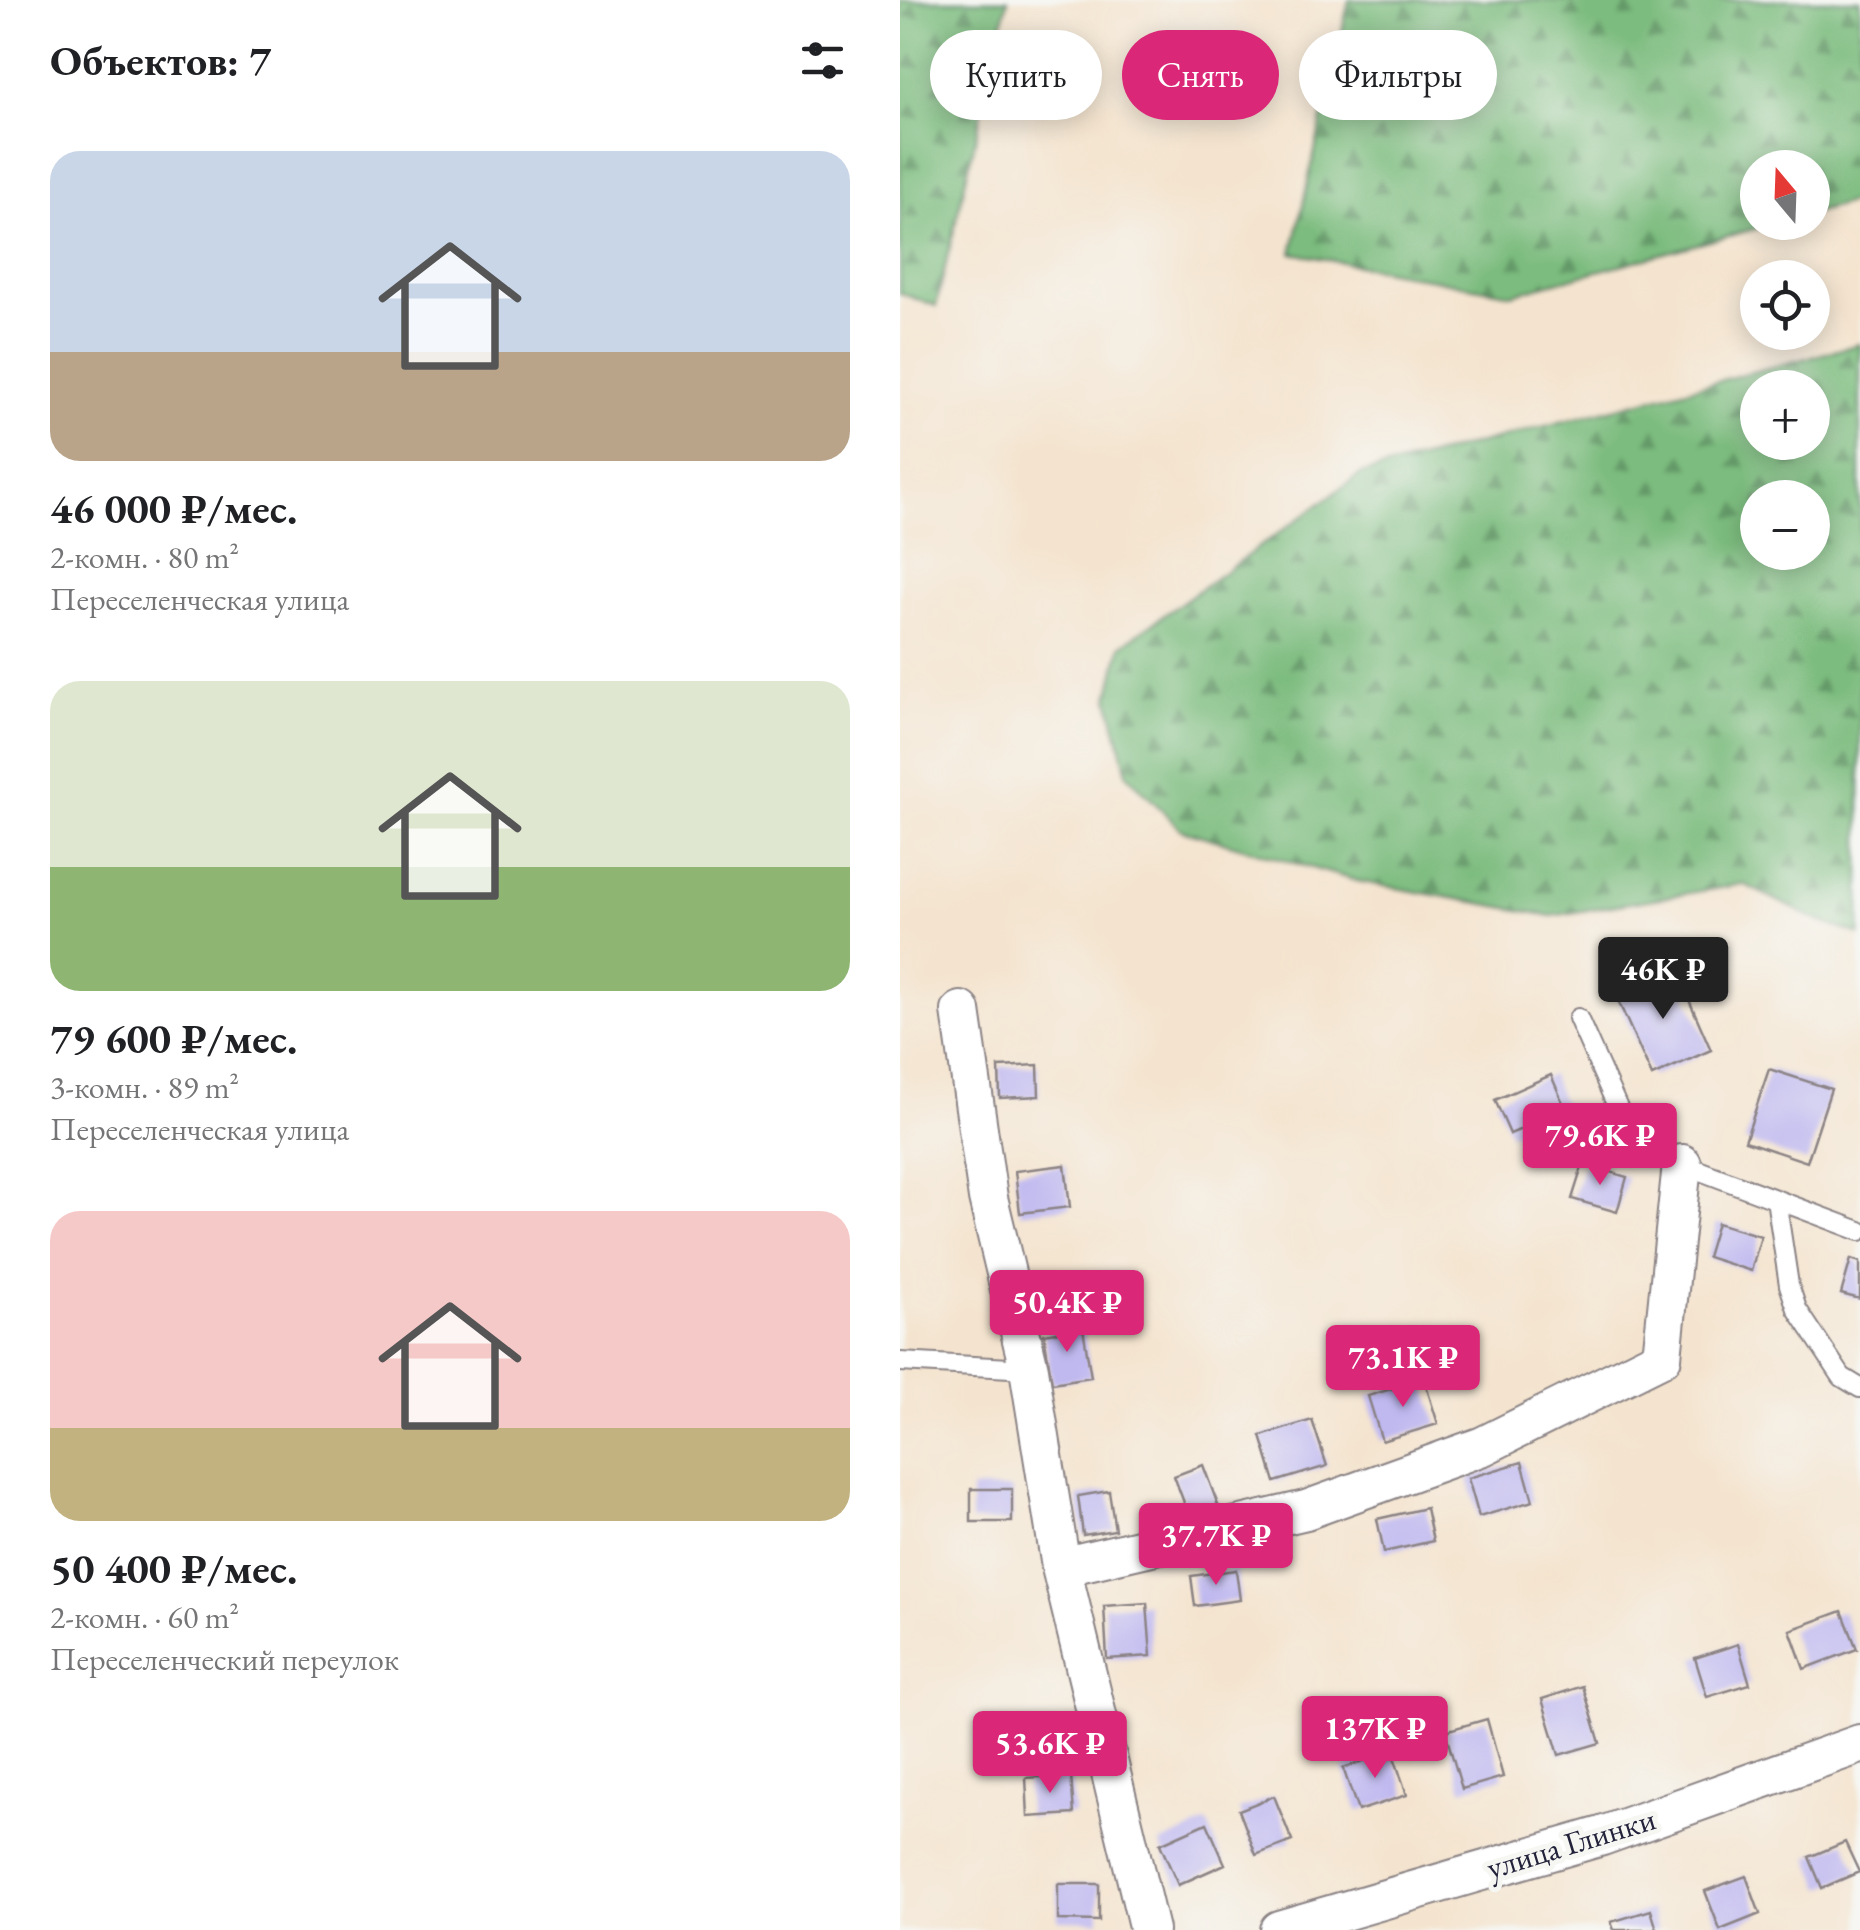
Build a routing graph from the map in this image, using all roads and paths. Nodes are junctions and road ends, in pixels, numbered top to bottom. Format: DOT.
graph roads {
  1 [pos="961,1011"];
  2 [pos="1578,1018"];
  3 [pos="1682,1164"];
  4 [pos="1776,1199"];
  5 [pos="1860,1231"];
  6 [pos="900,1362"];
  7 [pos="1029,1369"];
  8 [pos="1860,1388"];
  9 [pos="1061,1566"];
  10 [pos="1860,1744"];
  11 [pos="1148,1930"];
  12 [pos="1279,1930"];
  1 -- 7 [label="street"];
  2 -- 3 [label="lane"];
  3 -- 4 [label="lane"];
  3 -- 9 [label="street"];
  4 -- 5 [label="lane"];
  4 -- 8 [label="lane"];
  6 -- 7 [label="lane"];
  7 -- 9 [label="street"];
  9 -- 11 [label="street"];
  10 -- 12 [label="street, улица Глинки"];
}
